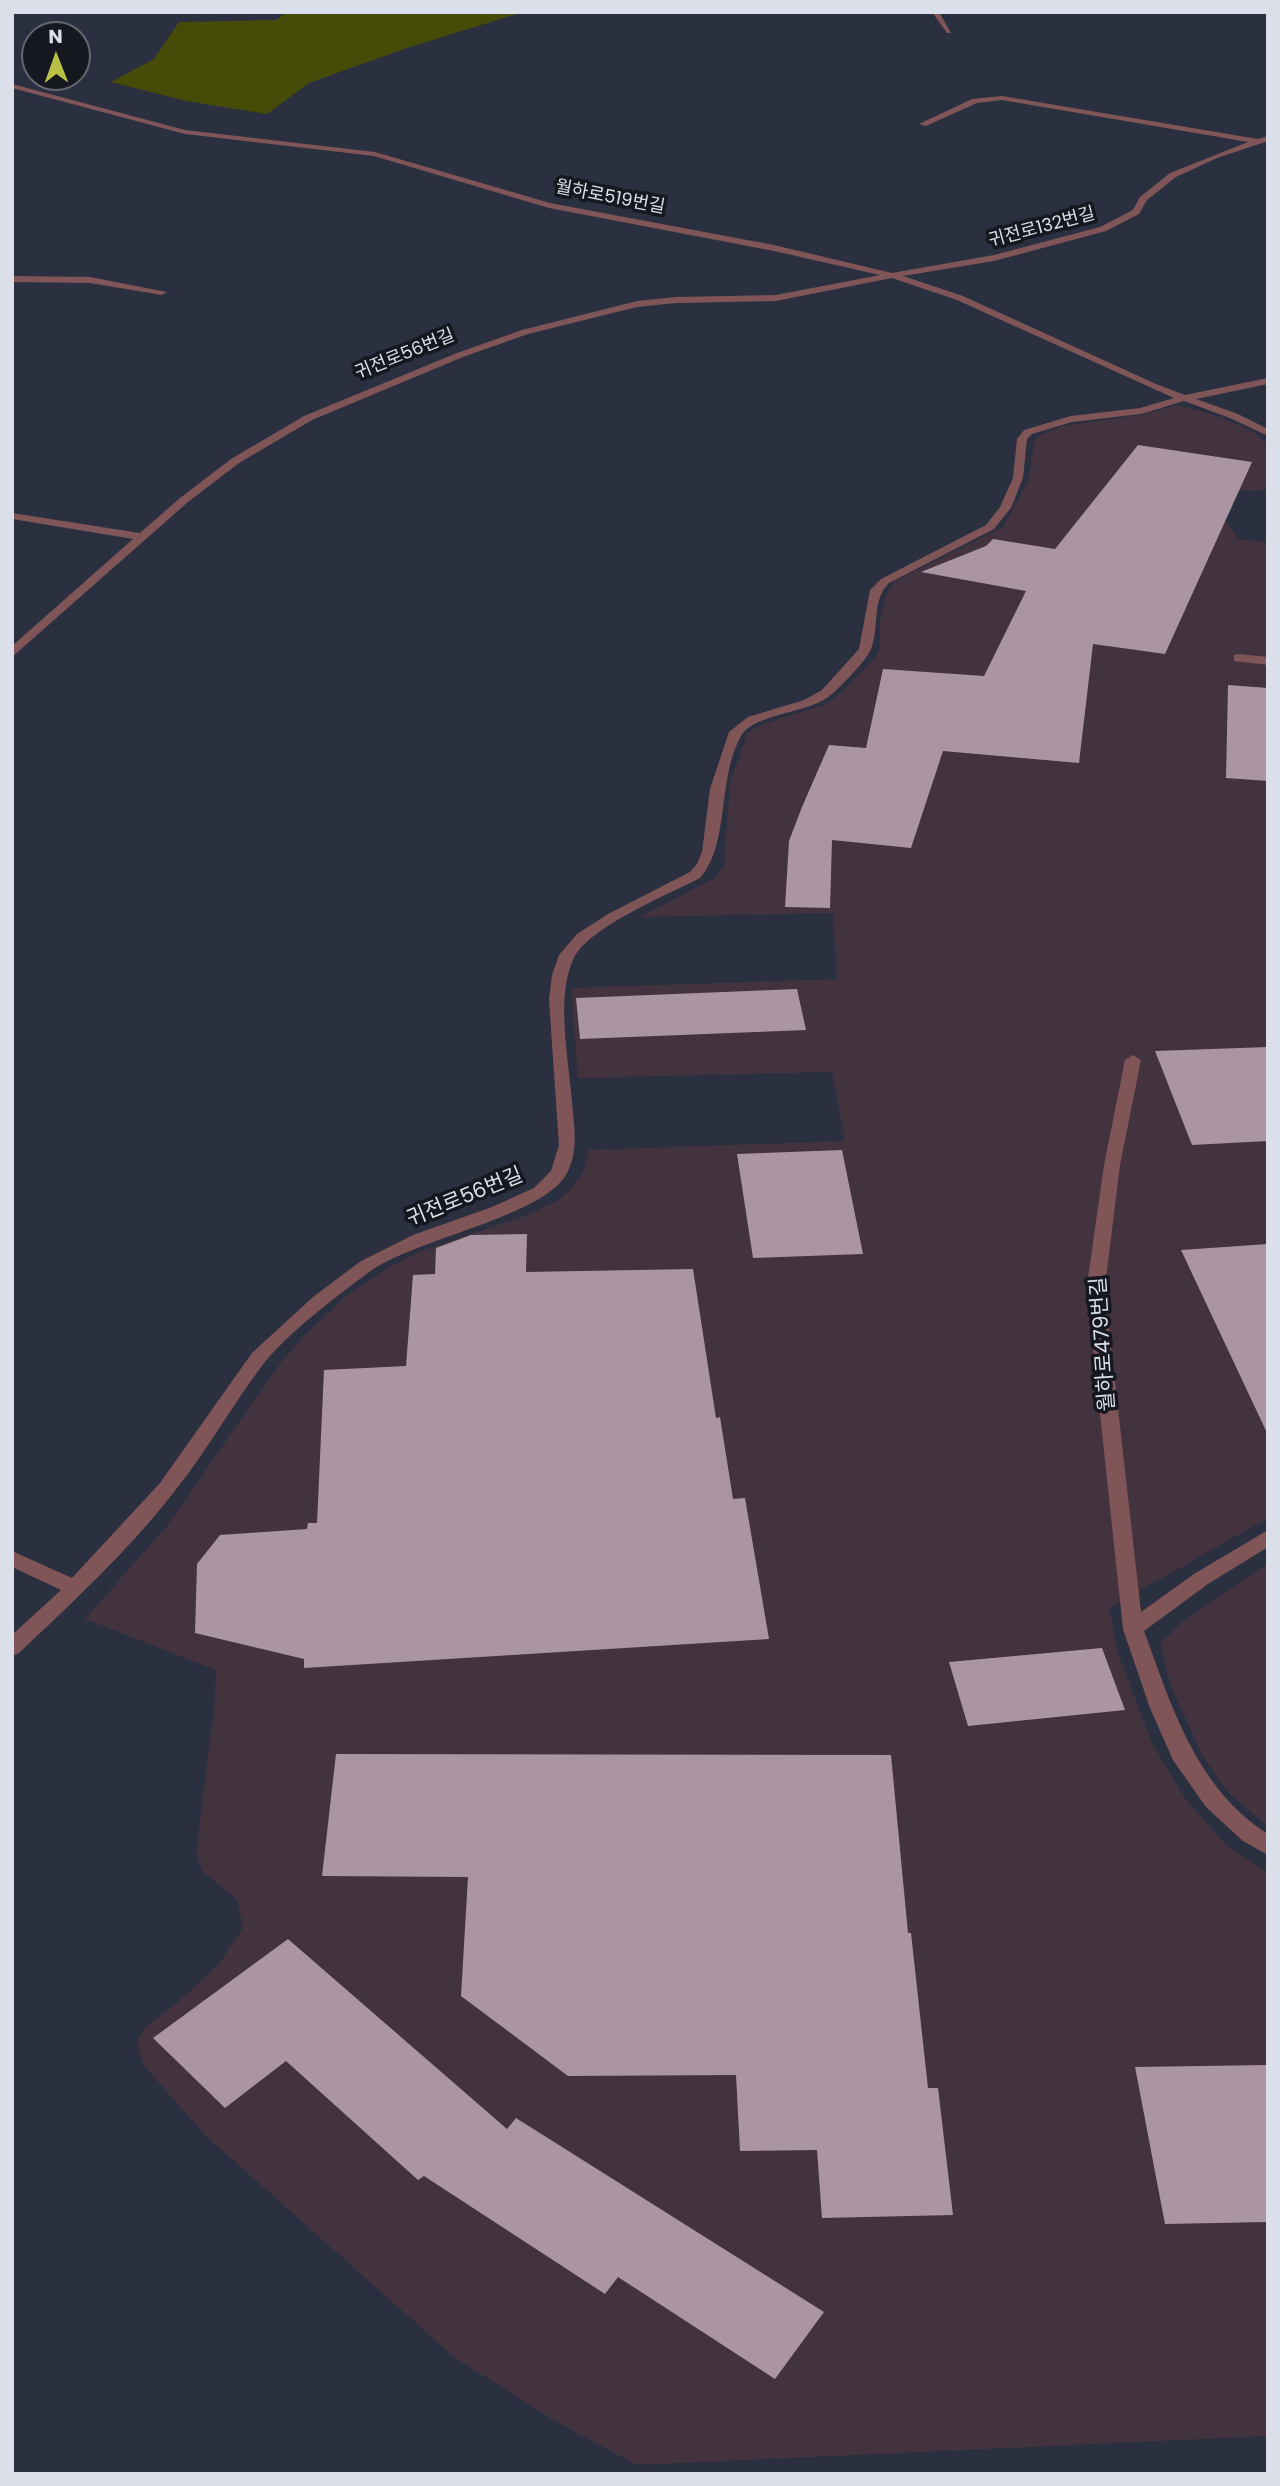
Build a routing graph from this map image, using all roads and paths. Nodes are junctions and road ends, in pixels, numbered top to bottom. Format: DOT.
graph roads {
  1 [pos="935,12"];
  2 [pos="949,32"];
  3 [pos="12,86"];
  4 [pos="923,124"];
  5 [pos="1263,140"];
  6 [pos="891,275"];
  7 [pos="12,279"];
  8 [pos="162,292"];
  9 [pos="1268,381"];
  10 [pos="1184,398"];
  11 [pos="1268,433"];
  12 [pos="12,516"];
  13 [pos="142,537"];
  14 [pos="12,653"];
  15 [pos="1238,658"];
  16 [pos="1268,661"];
  17 [pos="1133,1060"];
  18 [pos="1268,1537"];
  19 [pos="12,1558"];
  20 [pos="75,1588"];
  21 [pos="1133,1629"];
  22 [pos="12,1648"];
  23 [pos="1268,1846"];
  1 -- 2 [label="lane"];
  3 -- 6 [label="lane, 월하로519번길"];
  4 -- 5 [label="lane, 귀전로132번길"];
  5 -- 6 [label="lane, 귀전로132번길"];
  6 -- 10 [label="lane, 월하로519번길"];
  6 -- 13 [label="lane, 귀전로56번길"];
  7 -- 8 [label="lane"];
  9 -- 10 [label="lane"];
  10 -- 11 [label="lane, 월하로519번길"];
  10 -- 20 [label="lane, 귀전로56번길"];
  12 -- 13 [label="lane"];
  13 -- 14 [label="lane, 귀전로56번길"];
  15 -- 16 [label="lane"];
  17 -- 21 [label="lane, 월하로479번길"];
  18 -- 21 [label="lane"];
  19 -- 20 [label="lane"];
  20 -- 22 [label="lane"];
  21 -- 23 [label="lane, 월하로479번길"];
}
